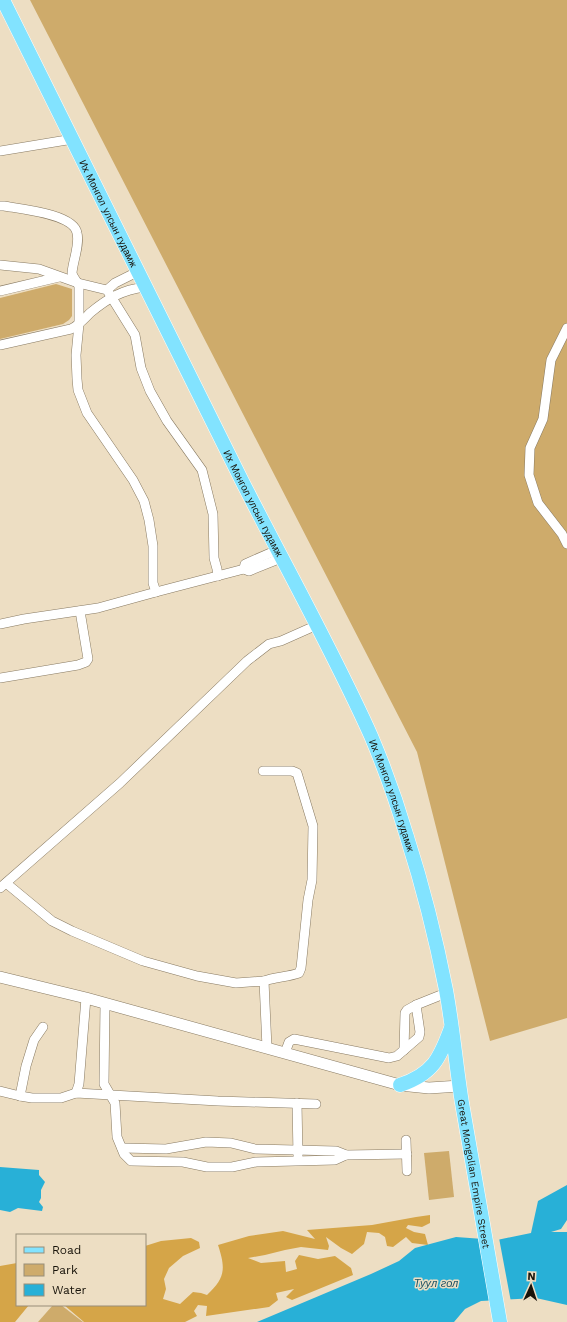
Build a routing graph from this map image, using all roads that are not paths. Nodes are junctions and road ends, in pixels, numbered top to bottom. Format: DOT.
graph roads {
  1 [pos="3,0"];
  2 [pos="73,139"];
  3 [pos="0,151"];
  4 [pos="2,206"];
  5 [pos="0,265"];
  6 [pos="138,272"];
  7 [pos="59,277"];
  8 [pos="78,283"];
  9 [pos="145,287"];
  10 [pos="0,291"];
  11 [pos="109,294"];
  12 [pos="79,324"];
  13 [pos="567,328"];
  14 [pos="0,345"];
  15 [pos="567,544"];
  16 [pos="279,554"];
  17 [pos="218,576"];
  18 [pos="156,592"];
  19 [pos="80,611"];
  20 [pos="0,624"];
  21 [pos="317,625"];
  22 [pos="0,678"];
  23 [pos="263,771"];
  24 [pos="3,885"];
  25 [pos="0,977"];
  26 [pos="264,981"];
  27 [pos="446,993"];
  28 [pos="86,998"];
  29 [pos="105,1004"];
  30 [pos="416,1005"];
  31 [pos="451,1026"];
  32 [pos="44,1027"];
  33 [pos="267,1048"];
  34 [pos="404,1050"];
  35 [pos="285,1053"];
  36 [pos="400,1085"];
  37 [pos="460,1086"];
  38 [pos="0,1091"];
  39 [pos="76,1093"];
  40 [pos="110,1094"];
  41 [pos="20,1096"];
  42 [pos="297,1103"];
  43 [pos="316,1104"];
  44 [pos="406,1140"];
  45 [pos="122,1148"];
  46 [pos="298,1150"];
  47 [pos="407,1154"];
  48 [pos="346,1155"];
  49 [pos="298,1161"];
  50 [pos="407,1171"];
  51 [pos="500,1322"];
  1 -- 2 [label="main road, Их Монгол улсын гудамж"];
  2 -- 3 [label="street"];
  2 -- 6 [label="main road, Их Монгол улсын гудамж"];
  4 -- 8 [label="street"];
  5 -- 7 [label="street"];
  6 -- 9 [label="main road, Их Монгол улсын гудамж"];
  6 -- 11 [label="street"];
  7 -- 8 [label="street"];
  7 -- 10 [label="street"];
  8 -- 11 [label="street"];
  8 -- 12 [label="street"];
  9 -- 11 [label="street"];
  9 -- 16 [label="main road, Их Монгол улсын гудамж"];
  11 -- 12 [label="street"];
  11 -- 17 [label="street"];
  12 -- 14 [label="street"];
  12 -- 18 [label="street"];
  13 -- 15 [label="street"];
  16 -- 17 [label="street"];
  16 -- 21 [label="main road, Их Монгол улсын гудамж"];
  17 -- 18 [label="street"];
  18 -- 19 [label="street"];
  19 -- 20 [label="street"];
  19 -- 22 [label="street"];
  21 -- 24 [label="street"];
  21 -- 27 [label="main road, Их Монгол улсын гудамж"];
  23 -- 26 [label="street"];
  24 -- 26 [label="street"];
  25 -- 28 [label="street"];
  26 -- 33 [label="street"];
  27 -- 30 [label="street"];
  27 -- 31 [label="main road, Их Монгол улсын гудамж"];
  28 -- 29 [label="street"];
  28 -- 39 [label="street"];
  29 -- 33 [label="street"];
  29 -- 40 [label="street"];
  30 -- 34 [label="street"];
  30 -- 34 [label="street"];
  31 -- 36 [label="main road"];
  31 -- 37 [label="main road, Great Mongolian Empire Street"];
  32 -- 41 [label="street"];
  33 -- 35 [label="street"];
  34 -- 35 [label="street"];
  35 -- 36 [label="street"];
  36 -- 37 [label="street"];
  37 -- 51 [label="main road, Great Mongolian Empire Street"];
  38 -- 41 [label="street"];
  39 -- 40 [label="street"];
  39 -- 41 [label="street"];
  40 -- 42 [label="street"];
  40 -- 45 [label="street"];
  42 -- 43 [label="street"];
  42 -- 46 [label="street"];
  44 -- 47 [label="street"];
  45 -- 46 [label="street"];
  45 -- 49 [label="street"];
  46 -- 48 [label="street"];
  46 -- 49 [label="street"];
  47 -- 48 [label="street"];
  47 -- 50 [label="street"];
  48 -- 49 [label="street"];
}
